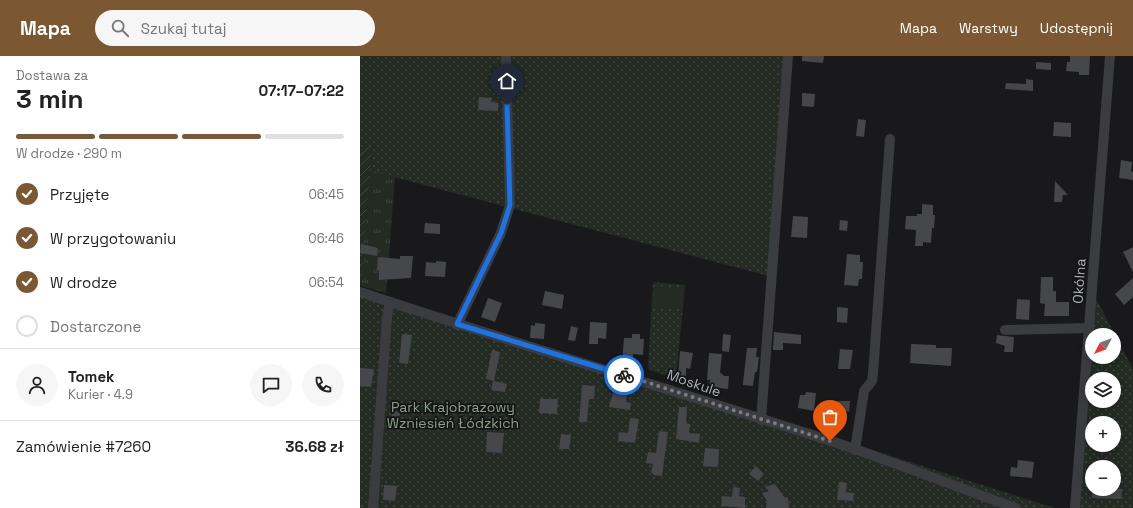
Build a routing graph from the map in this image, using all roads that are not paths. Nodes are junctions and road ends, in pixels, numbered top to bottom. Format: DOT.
graph roads {
  1 [pos="506,56"];
  2 [pos="788,56"];
  3 [pos="1110,56"];
  4 [pos="890,139"];
  5 [pos="360,292"];
  6 [pos="390,302"];
  7 [pos="457,324"];
  8 [pos="1085,328"];
  9 [pos="1089,328"];
  10 [pos="1005,330"];
  11 [pos="1086,364"];
  12 [pos="762,420"];
  13 [pos="855,450"];
  14 [pos="373,508"];
  15 [pos="1016,508"];
  16 [pos="1075,508"];
  1 -- 7 [label="street"];
  2 -- 12 [label="street"];
  3 -- 9 [label="street, Okólna"];
  4 -- 13 [label="street"];
  5 -- 6 [label="street, Moskule"];
  6 -- 7 [label="street, Moskule"];
  6 -- 14 [label="street"];
  7 -- 12 [label="street, Moskule"];
  8 -- 10 [label="street"];
  11 -- 16 [label="street, Okólna"];
  12 -- 13 [label="street, Moskule"];
  13 -- 15 [label="street, Moskule"];
}
